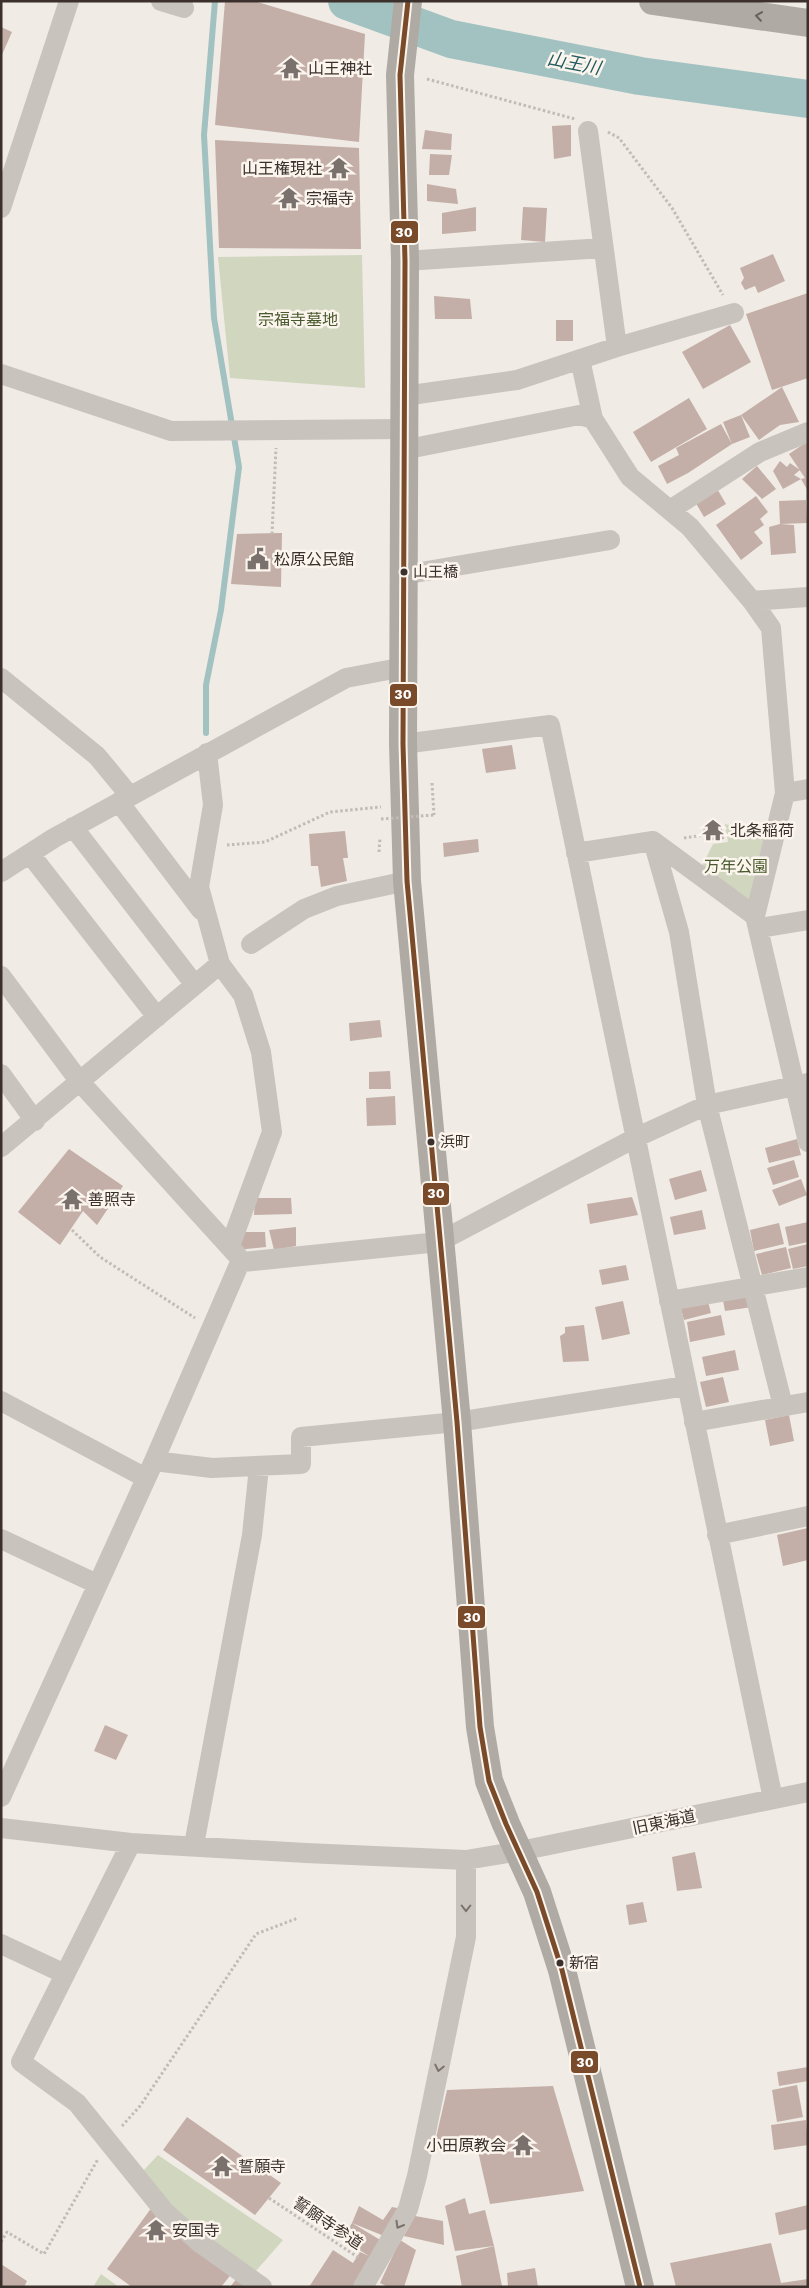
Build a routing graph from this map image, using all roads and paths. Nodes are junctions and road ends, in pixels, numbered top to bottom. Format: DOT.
graph roads {
  1 [pos="69,1"];
  2 [pos="161,1"];
  3 [pos="408,1"];
  4 [pos="653,1"];
  5 [pos="184,8"];
  6 [pos="808,23"];
  7 [pos="588,131"];
  8 [pos="1,208"];
  9 [pos="603,248"];
  10 [pos="404,261"];
  11 [pos="734,313"];
  12 [pos="617,347"];
  13 [pos="580,359"];
  14 [pos="1,374"];
  15 [pos="404,396"];
  16 [pos="593,419"];
  17 [pos="268,430"];
  18 [pos="808,432"];
  19 [pos="403,440"];
  20 [pos="670,510"];
  21 [pos="272,534"];
  22 [pos="610,540"];
  23 [pos="403,575"];
  24 [pos="808,598"];
  25 [pos="752,601"];
  26 [pos="404,667"];
  27 [pos="4,686"];
  28 [pos="403,744"];
  29 [pos="208,753"];
  30 [pos="432,783"];
  31 [pos="808,789"];
  32 [pos="786,793"];
  33 [pos="125,799"];
  34 [pos="405,804"];
  35 [pos="381,818"];
  36 [pos="73,827"];
  37 [pos="654,841"];
  38 [pos="206,847"];
  39 [pos="576,853"];
  40 [pos="30,854"];
  41 [pos="1,872"];
  42 [pos="407,880"];
  43 [pos="208,918"];
  44 [pos="808,920"];
  45 [pos="757,922"];
  46 [pos="251,944"];
  47 [pos="220,964"];
  48 [pos="1,976"];
  49 [pos="195,985"];
  50 [pos="157,1017"];
  51 [pos="1,1074"];
  52 [pos="80,1082"];
  53 [pos="801,1084"];
  54 [pos="707,1106"];
  55 [pos="35,1121"];
  56 [pos="635,1138"];
  57 [pos="808,1142"];
  58 [pos="1,1148"];
  59 [pos="72,1230"];
  60 [pos="439,1242"];
  61 [pos="230,1246"];
  62 [pos="243,1262"];
  63 [pos="808,1277"];
  64 [pos="754,1286"];
  65 [pos="669,1301"];
  66 [pos="212,1328"];
  67 [pos="686,1386"];
  68 [pos="1,1401"];
  69 [pos="808,1402"];
  70 [pos="783,1406"];
  71 [pos="457,1422"];
  72 [pos="694,1422"];
  73 [pos="259,1467"];
  74 [pos="150,1469"];
  75 [pos="808,1516"];
  76 [pos="717,1535"];
  77 [pos="1,1539"];
  78 [pos="96,1584"];
  79 [pos="808,1792"];
  80 [pos="1,1797"];
  81 [pos="774,1799"];
  82 [pos="1,1828"];
  83 [pos="131,1843"];
  84 [pos="194,1845"];
  85 [pos="520,1851"];
  86 [pos="466,1860"];
  87 [pos="298,1918"];
  88 [pos="1,1944"];
  89 [pos="65,1974"];
  90 [pos="109,2140"];
  91 [pos="269,2198"];
  92 [pos="1,2242"];
  93 [pos="374,2268"];
  94 [pos="262,2287"];
  95 [pos="363,2287"];
  96 [pos="640,2287"];
  1 -- 8 [label="street"];
  2 -- 5 [label="street"];
  3 -- 10 [label="highway"];
  6 -- 4 [label="highway, one-way"];
  7 -- 9 [label="street"];
  9 -- 10 [label="street"];
  9 -- 12 [label="street"];
  10 -- 15 [label="highway"];
  11 -- 12 [label="street"];
  12 -- 13 [label="street"];
  13 -- 15 [label="street"];
  13 -- 16 [label="street"];
  14 -- 17 [label="street"];
  15 -- 19 [label="highway"];
  16 -- 19 [label="street"];
  16 -- 20 [label="street"];
  17 -- 19 [label="street"];
  17 -- 21 [label="path"];
  18 -- 20 [label="street"];
  19 -- 23 [label="highway"];
  20 -- 25 [label="street"];
  22 -- 23 [label="street"];
  23 -- 26 [label="highway"];
  24 -- 25 [label="street"];
  25 -- 32 [label="street"];
  26 -- 28 [label="highway"];
  26 -- 29 [label="street"];
  27 -- 33 [label="street"];
  28 -- 34 [label="highway"];
  28 -- 39 [label="street"];
  29 -- 33 [label="street"];
  29 -- 38 [label="street"];
  30 -- 35 [label="path, bridge"];
  31 -- 32 [label="street"];
  32 -- 45 [label="street"];
  33 -- 36 [label="street"];
  33 -- 43 [label="street"];
  34 -- 38 [label="path"];
  34 -- 42 [label="highway"];
  36 -- 40 [label="street"];
  36 -- 49 [label="street"];
  37 -- 39 [label="street"];
  37 -- 45 [label="street"];
  37 -- 54 [label="street"];
  38 -- 43 [label="street"];
  39 -- 56 [label="street"];
  40 -- 41 [label="street"];
  40 -- 50 [label="street"];
  42 -- 46 [label="street"];
  42 -- 60 [label="highway"];
  43 -- 47 [label="street"];
  44 -- 45 [label="street"];
  45 -- 53 [label="street"];
  47 -- 49 [label="street"];
  47 -- 61 [label="street"];
  48 -- 52 [label="street"];
  49 -- 50 [label="street"];
  50 -- 52 [label="street"];
  51 -- 55 [label="street"];
  52 -- 55 [label="street"];
  52 -- 61 [label="street"];
  53 -- 54 [label="street"];
  53 -- 57 [label="street"];
  54 -- 56 [label="street"];
  54 -- 64 [label="street"];
  55 -- 58 [label="street"];
  56 -- 60 [label="street"];
  56 -- 65 [label="street"];
  59 -- 66 [label="path"];
  60 -- 62 [label="street"];
  60 -- 71 [label="highway"];
  61 -- 62 [label="street"];
  62 -- 66 [label="street"];
  63 -- 64 [label="street"];
  64 -- 65 [label="street"];
  64 -- 70 [label="street"];
  65 -- 67 [label="street"];
  66 -- 74 [label="street"];
  67 -- 71 [label="street"];
  67 -- 72 [label="street"];
  68 -- 74 [label="street"];
  69 -- 70 [label="street"];
  70 -- 72 [label="street"];
  71 -- 73 [label="street"];
  71 -- 85 [label="highway"];
  72 -- 76 [label="street"];
  73 -- 74 [label="street"];
  73 -- 84 [label="street"];
  74 -- 78 [label="street"];
  75 -- 76 [label="street"];
  76 -- 81 [label="street"];
  77 -- 78 [label="street"];
  78 -- 80 [label="street"];
  79 -- 81 [label="street, 旧東海道"];
  81 -- 85 [label="street, 旧東海道"];
  82 -- 83 [label="street, 旧東海道"];
  83 -- 84 [label="street, 旧東海道"];
  83 -- 89 [label="street"];
  84 -- 86 [label="street, 旧東海道"];
  85 -- 86 [label="street, 旧東海道"];
  85 -- 96 [label="highway"];
  86 -- 93 [label="street, one-way"];
  87 -- 90 [label="path"];
  88 -- 89 [label="street"];
  89 -- 90 [label="street"];
  90 -- 92 [label="path"];
  90 -- 94 [label="street"];
  91 -- 93 [label="path, 誓願寺参道"];
  93 -- 95 [label="street"];
}
